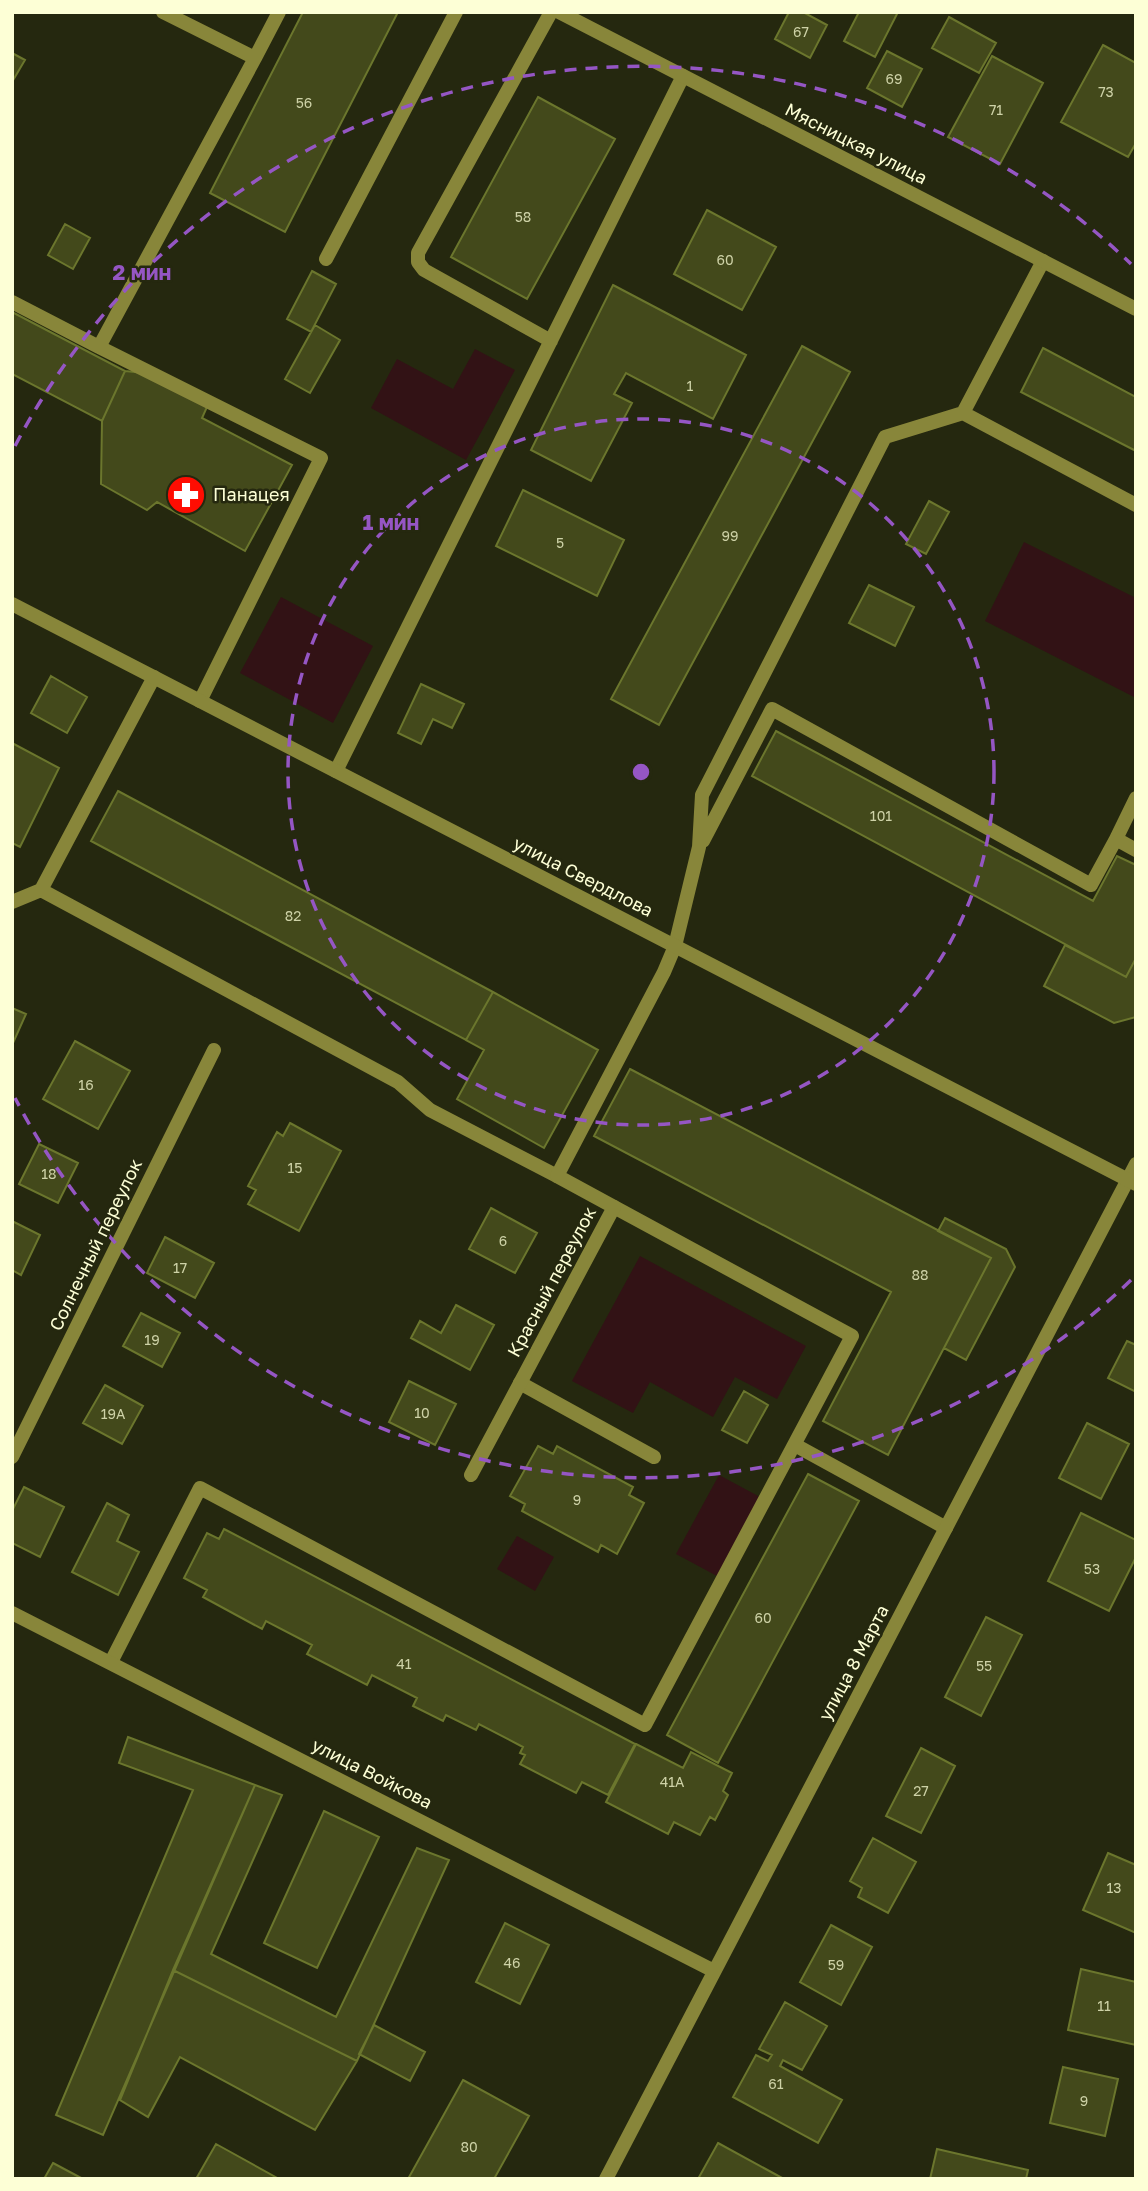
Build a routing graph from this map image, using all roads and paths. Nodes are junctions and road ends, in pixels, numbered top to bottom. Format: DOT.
graph roads {
  1 [pos="163,12"];
  2 [pos="279,12"];
  3 [pos="456,12"];
  4 [pos="560,13"];
  5 [pos="255,58"];
  6 [pos="684,76"];
  7 [pos="326,259"];
  8 [pos="1043,261"];
  9 [pos="12,302"];
  10 [pos="1136,309"];
  11 [pos="551,341"];
  12 [pos="100,347"];
  13 [pos="963,413"];
  14 [pos="1136,505"];
  15 [pos="12,604"];
  16 [pos="154,677"];
  17 [pos="200,701"];
  18 [pos="336,771"];
  19 [pos="1136,798"];
  20 [pos="1116,839"];
  21 [pos="699,847"];
  22 [pos="1136,850"];
  23 [pos="41,890"];
  24 [pos="12,902"];
  25 [pos="675,946"];
  26 [pos="214,1050"];
  27 [pos="1136,1164"];
  28 [pos="557,1176"];
  29 [pos="1132,1182"];
  30 [pos="614,1207"];
  31 [pos="520,1383"];
  32 [pos="795,1446"];
  33 [pos="12,1457"];
  34 [pos="654,1457"];
  35 [pos="471,1475"];
  36 [pos="946,1528"];
  37 [pos="12,1613"];
  38 [pos="111,1662"];
  39 [pos="714,1971"];
  40 [pos="606,2179"];
  1 -- 5 [label="street"];
  2 -- 5 [label="street"];
  3 -- 7 [label="street"];
  4 -- 6 [label="street, Мясницкая улица"];
  4 -- 11 [label="street"];
  5 -- 12 [label="street"];
  6 -- 8 [label="street, Мясницкая улица"];
  6 -- 11 [label="street"];
  8 -- 10 [label="street, Мясницкая улица"];
  8 -- 13 [label="street"];
  9 -- 12 [label="street"];
  11 -- 18 [label="street"];
  12 -- 17 [label="street"];
  13 -- 14 [label="street"];
  13 -- 21 [label="street"];
  15 -- 16 [label="street, улица Свердлова"];
  16 -- 17 [label="street, улица Свердлова"];
  16 -- 23 [label="street"];
  17 -- 18 [label="street, улица Свердлова"];
  18 -- 25 [label="street, улица Свердлова"];
  19 -- 20 [label="street"];
  20 -- 21 [label="street"];
  20 -- 22 [label="street"];
  21 -- 25 [label="street"];
  23 -- 24 [label="street"];
  23 -- 28 [label="street, Красный переулок"];
  25 -- 28 [label="street"];
  25 -- 29 [label="street, улица Свердлова"];
  26 -- 33 [label="street, Солнечный переулок"];
  27 -- 29 [label="street, улица 8 Марта"];
  28 -- 30 [label="street, Красный переулок"];
  29 -- 36 [label="street, улица 8 Марта"];
  30 -- 31 [label="street, Красный переулок"];
  30 -- 32 [label="street"];
  31 -- 34 [label="street"];
  31 -- 35 [label="street, Красный переулок"];
  32 -- 36 [label="street"];
  32 -- 38 [label="street"];
  36 -- 39 [label="street, улица 8 Марта"];
  37 -- 38 [label="street, улица Войкова"];
  38 -- 39 [label="street, улица Войкова"];
  39 -- 40 [label="street, улица 8 Марта"];
}
